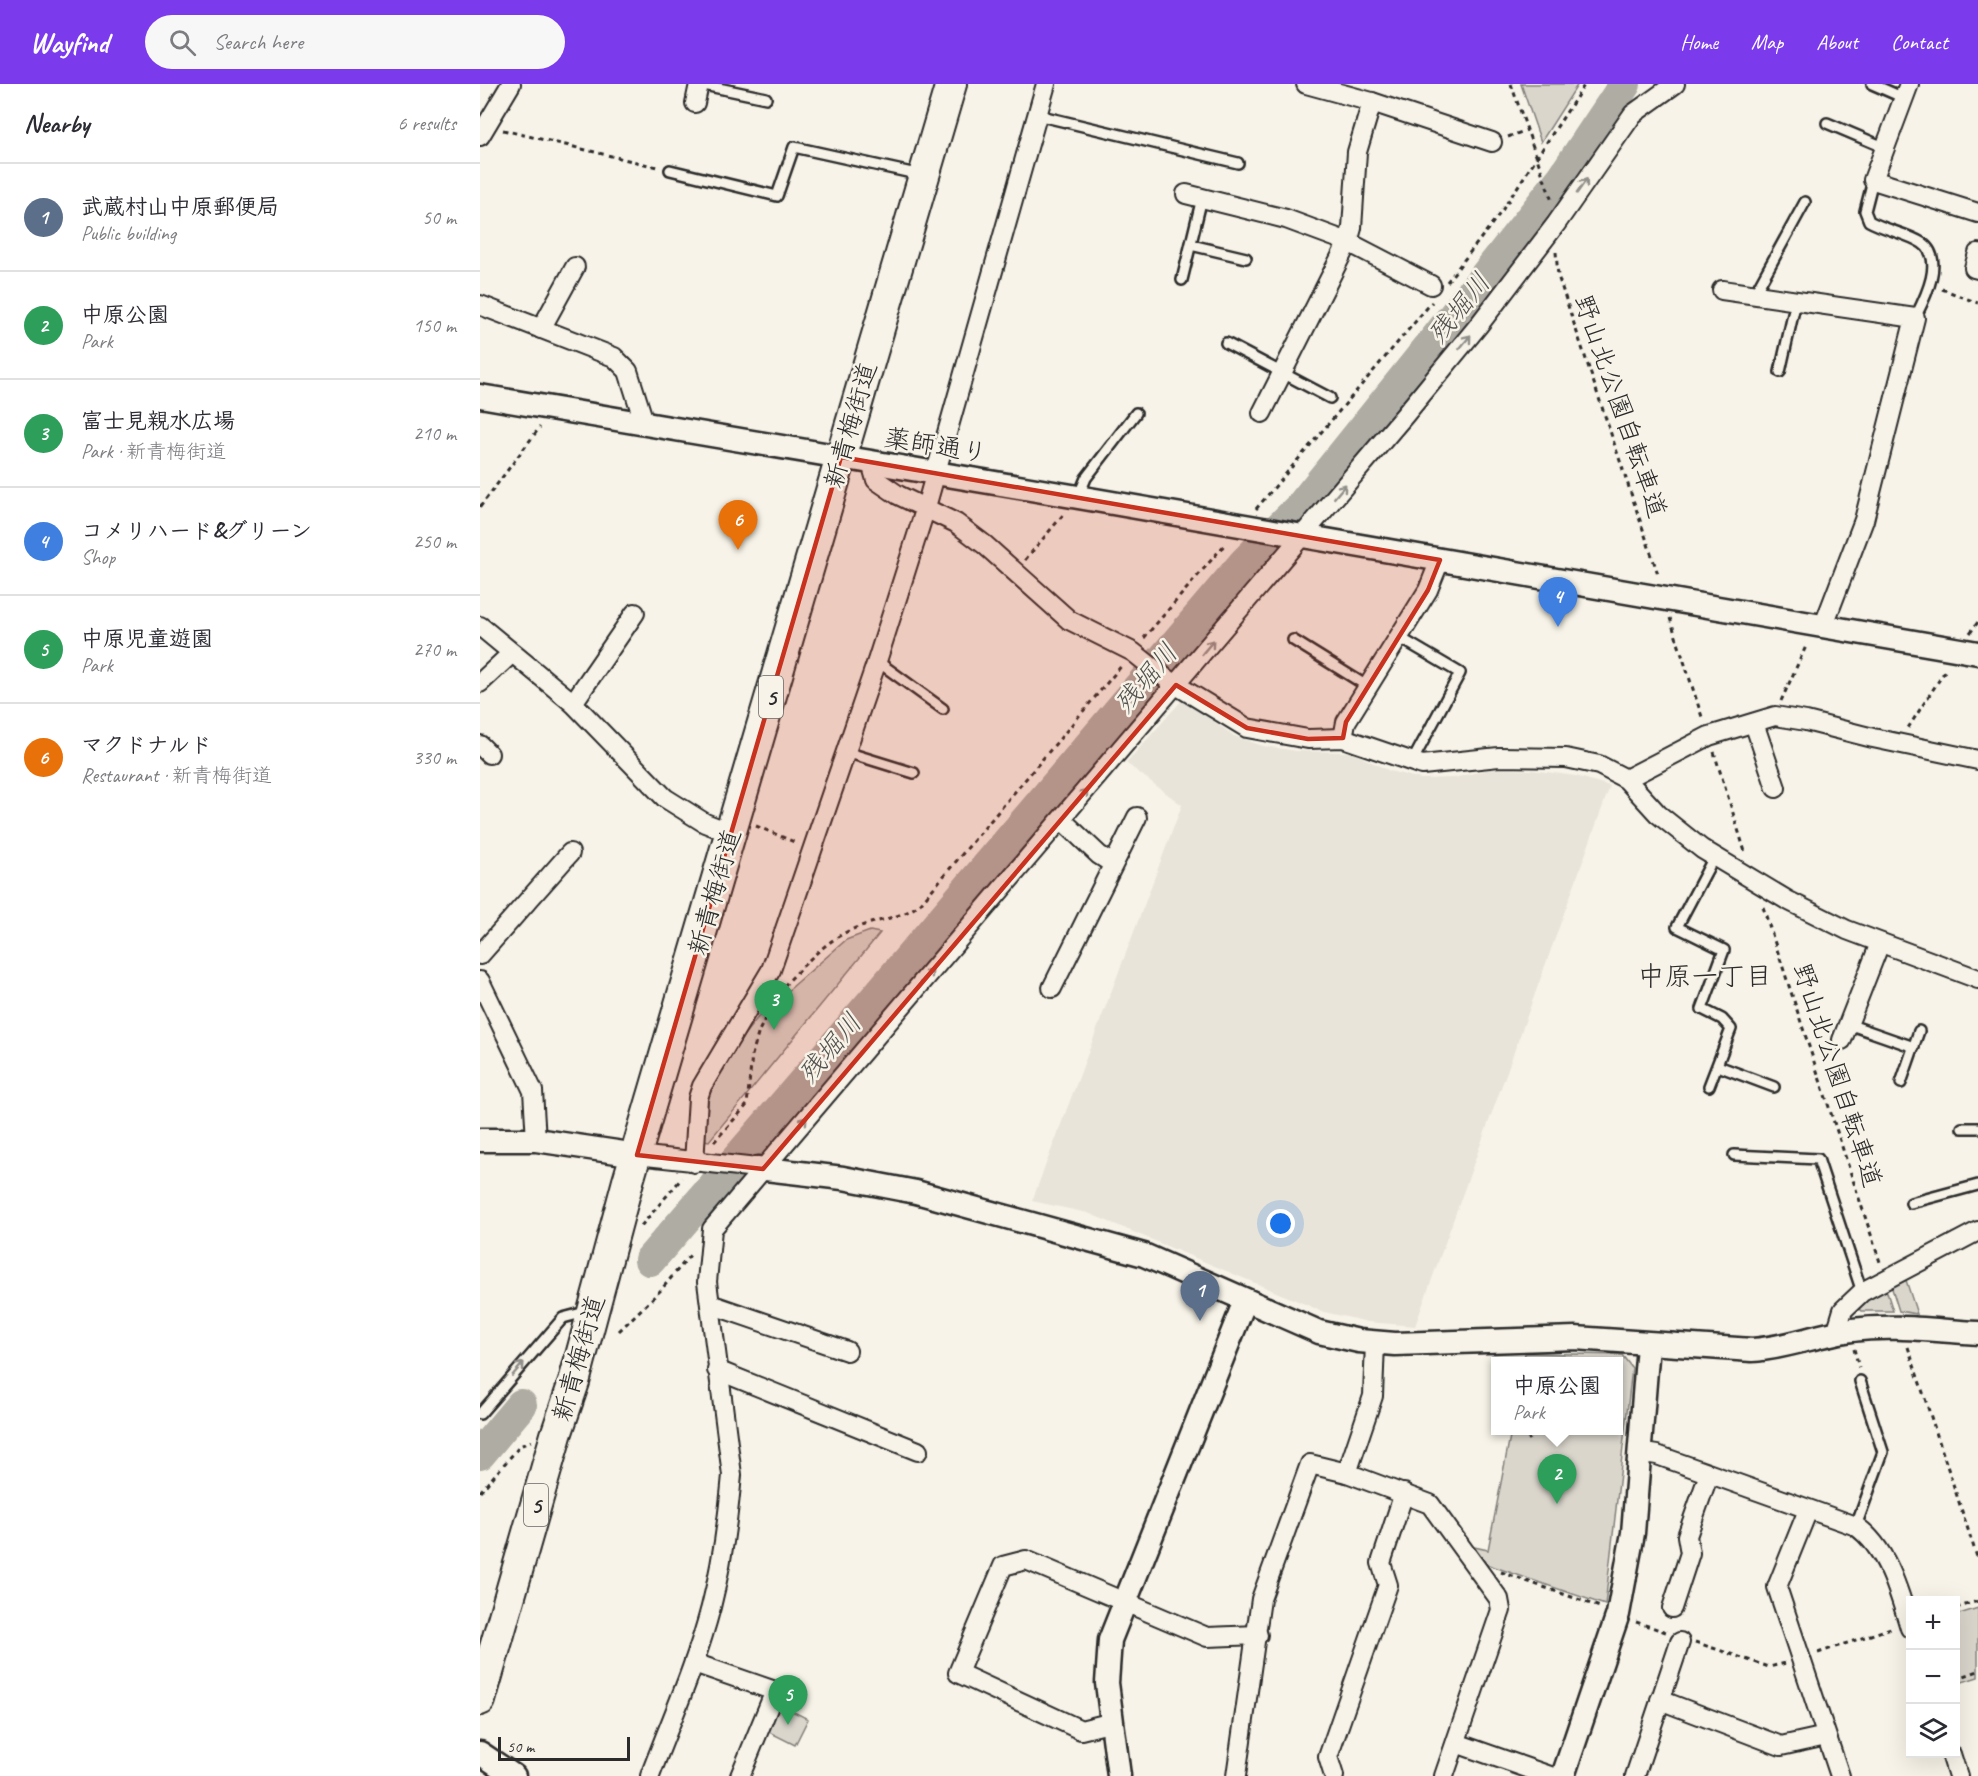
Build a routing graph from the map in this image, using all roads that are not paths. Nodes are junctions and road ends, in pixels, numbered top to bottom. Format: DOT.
graph roads {
  1 [pos="511,84"];
  2 [pos="699,84"];
  3 [pos="951,84"];
  4 [pos="1046,84"];
  5 [pos="1305,84"];
  6 [pos="1675,84"];
  7 [pos="1872,84"];
  8 [pos="1907,91"];
  9 [pos="766,98"];
  10 [pos="1372,102"];
  11 [pos="694,103"];
  12 [pos="1037,115"];
  13 [pos="1827,123"];
  14 [pos="483,131"];
  15 [pos="1500,139"];
  16 [pos="1886,148"];
  17 [pos="1238,163"];
  18 [pos="670,170"];
  19 [pos="924,175"];
  20 [pos="1873,180"];
  21 [pos="1194,196"];
  22 [pos="1805,202"];
  23 [pos="1978,213"];
  24 [pos="1348,242"];
  25 [pos="1191,245"];
  26 [pos="1978,253"];
  27 [pos="1246,258"];
  28 [pos="575,267"];
  29 [pos="1978,269"];
  30 [pos="1182,280"];
  31 [pos="1437,289"];
  32 [pos="1722,290"];
  33 [pos="1754,295"];
  34 [pos="1796,301"];
  35 [pos="480,305"];
  36 [pos="1915,318"];
  37 [pos="542,329"];
  38 [pos="1226,343"];
  39 [pos="1780,372"];
  40 [pos="1282,373"];
  41 [pos="480,396"];
  42 [pos="1330,398"];
  43 [pos="1136,413"];
  44 [pos="1262,413"];
  45 [pos="645,425"];
  46 [pos="841,457"];
  47 [pos="871,464"];
  48 [pos="935,474"];
  49 [pos="1072,504"];
  50 [pos="926,507"];
  51 [pos="1299,535"];
  52 [pos="1440,560"];
  53 [pos="635,613"];
  54 [pos="480,626"];
  55 [pos="1817,626"];
  56 [pos="1397,636"];
  57 [pos="1293,640"];
  58 [pos="1968,652"];
  59 [pos="512,653"];
  60 [pos="877,661"];
  61 [pos="480,683"];
  62 [pos="1172,683"];
  63 [pos="1367,686"];
  64 [pos="573,702"];
  65 [pos="943,709"];
  66 [pos="1754,723"];
  67 [pos="1343,738"];
  68 [pos="846,752"];
  69 [pos="1978,760"];
  70 [pos="1412,762"];
  71 [pos="914,773"];
  72 [pos="1626,779"];
  73 [pos="1776,788"];
  74 [pos="1137,817"];
  75 [pos="1062,820"];
  76 [pos="733,825"];
  77 [pos="570,853"];
  78 [pos="1714,857"];
  79 [pos="1113,864"];
  80 [pos="1880,943"];
  81 [pos="480,955"];
  82 [pos="1978,979"];
  83 [pos="480,981"];
  84 [pos="1052,988"];
  85 [pos="1919,1031"];
  86 [pos="1845,1032"];
  87 [pos="1914,1047"];
  88 [pos="1718,1066"];
  89 [pos="1901,1083"];
  90 [pos="1709,1086"];
  91 [pos="1774,1088"];
  92 [pos="1962,1128"];
  93 [pos="1978,1128"];
  94 [pos="480,1140"];
  95 [pos="536,1140"];
  96 [pos="637,1155"];
  97 [pos="1734,1155"];
  98 [pos="693,1167"];
  99 [pos="760,1168"];
  100 [pos="1978,1185"];
  101 [pos="1911,1203"];
  102 [pos="1978,1231"];
  103 [pos="1862,1292"];
  104 [pos="1245,1301"];
  105 [pos="710,1304"];
  106 [pos="592,1310"];
  107 [pos="1978,1333"];
  108 [pos="1844,1337"];
  109 [pos="1375,1342"];
  110 [pos="1648,1345"];
  111 [pos="847,1351"];
  112 [pos="717,1370"];
  113 [pos="1860,1381"];
  114 [pos="480,1414"];
  115 [pos="918,1451"];
  116 [pos="1638,1452"];
  117 [pos="1347,1473"];
  118 [pos="1709,1474"];
  119 [pos="1404,1493"];
  120 [pos="1808,1510"];
  121 [pos="1856,1526"];
  122 [pos="1124,1603"];
  123 [pos="1672,1608"];
  124 [pos="1906,1614"];
  125 [pos="1258,1635"];
  126 [pos="1682,1639"];
  127 [pos="694,1663"];
  128 [pos="480,1700"];
  129 [pos="1660,1700"];
  130 [pos="1113,1722"];
  131 [pos="1826,1736"];
  132 [pos="1456,1743"];
  133 [pos="480,1754"];
  134 [pos="1952,1758"];
  135 [pos="514,1776"];
  136 [pos="650,1776"];
  137 [pos="740,1776"];
  138 [pos="1119,1776"];
  139 [pos="1236,1776"];
  140 [pos="1334,1776"];
  141 [pos="1444,1776"];
  142 [pos="1550,1776"];
  143 [pos="1563,1776"];
  144 [pos="1635,1776"];
  145 [pos="1840,1776"];
  146 [pos="1958,1776"];
  1 -- 14 [label="street"];
  2 -- 9 [label="lane"];
  2 -- 11 [label="street"];
  3 -- 19 [label="main road, 新青梅街道 / 5"];
  4 -- 12 [label="street"];
  5 -- 10 [label="street"];
  51 -- 6 [label="street, one-way"];
  7 -- 8 [label="lane"];
  8 -- 16 [label="street"];
  10 -- 15 [label="street"];
  10 -- 24 [label="street"];
  12 -- 17 [label="lane"];
  12 -- 48 [label="street"];
  13 -- 16 [label="lane"];
  16 -- 20 [label="street"];
  18 -- 19 [label="lane"];
  19 -- 46 [label="main road, 新青梅街道 / 5"];
  20 -- 23 [label="street"];
  20 -- 36 [label="lane"];
  21 -- 24 [label="street"];
  21 -- 25 [label="lane"];
  22 -- 33 [label="lane"];
  24 -- 31 [label="street"];
  24 -- 40 [label="street"];
  25 -- 27 [label="lane"];
  25 -- 30 [label="lane"];
  26 -- 29 [label="street"];
  28 -- 37 [label="street"];
  32 -- 33 [label="street"];
  33 -- 34 [label="street"];
  34 -- 36 [label="street"];
  34 -- 39 [label="lane"];
  35 -- 37 [label="street"];
  36 -- 55 [label="street"];
  37 -- 45 [label="street"];
  38 -- 40 [label="lane"];
  40 -- 42 [label="lane"];
  40 -- 44 [label="street"];
  41 -- 45 [label="street, 薬師通り"];
  43 -- 49 [label="lane"];
  45 -- 46 [label="street, 薬師通り"];
  46 -- 47 [label="street, 薬師通り"];
  46 -- 76 [label="main road, 新青梅街道 / 5"];
  47 -- 48 [label="street, 薬師通り"];
  47 -- 50 [label="street"];
  48 -- 49 [label="street, 薬師通り"];
  48 -- 50 [label="street"];
  49 -- 51 [label="street, 薬師通り"];
  50 -- 60 [label="street"];
  50 -- 62 [label="street"];
  51 -- 52 [label="street, 薬師通り"];
  62 -- 51 [label="street, one-way"];
  52 -- 55 [label="street, 薬師通り"];
  52 -- 56 [label="street"];
  53 -- 64 [label="street"];
  54 -- 59 [label="street"];
  55 -- 58 [label="street, 薬師通り"];
  56 -- 63 [label="street"];
  56 -- 70 [label="lane"];
  57 -- 63 [label="lane"];
  59 -- 61 [label="street"];
  59 -- 64 [label="street"];
  60 -- 65 [label="lane"];
  60 -- 68 [label="street"];
  62 -- 67 [label="street"];
  75 -- 62 [label="street, one-way"];
  63 -- 67 [label="street"];
  64 -- 76 [label="street"];
  66 -- 69 [label="street"];
  66 -- 72 [label="street"];
  66 -- 73 [label="street"];
  67 -- 70 [label="street"];
  68 -- 71 [label="lane"];
  68 -- 98 [label="street"];
  70 -- 72 [label="street"];
  72 -- 78 [label="street"];
  74 -- 79 [label="street"];
  75 -- 79 [label="street"];
  99 -- 75 [label="street, one-way"];
  76 -- 96 [label="main road, 新青梅街道 / 5"];
  77 -- 81 [label="street"];
  78 -- 80 [label="street"];
  78 -- 88 [label="lane"];
  79 -- 84 [label="street"];
  80 -- 82 [label="street"];
  80 -- 86 [label="street"];
  83 -- 95 [label="street"];
  85 -- 87 [label="lane"];
  86 -- 87 [label="lane"];
  87 -- 89 [label="lane"];
  88 -- 90 [label="lane"];
  88 -- 91 [label="lane"];
  92 -- 93 [label="lane"];
  94 -- 95 [label="street"];
  95 -- 96 [label="street"];
  96 -- 98 [label="street"];
  96 -- 106 [label="main road, 新青梅街道 / 5"];
  97 -- 103 [label="lane"];
  98 -- 99 [label="street"];
  99 -- 104 [label="street"];
  99 -- 105 [label="street"];
  100 -- 101 [label="lane"];
  102 -- 103 [label="street"];
  103 -- 108 [label="street"];
  104 -- 109 [label="street"];
  104 -- 122 [label="street"];
  105 -- 111 [label="street"];
  105 -- 112 [label="street"];
  114 -- 106 [label="lane, one-way"];
  106 -- 128 [label="main road, 新青梅街道 / 5"];
  107 -- 108 [label="street"];
  108 -- 110 [label="street"];
  109 -- 110 [label="street"];
  109 -- 117 [label="street"];
  110 -- 116 [label="street"];
  112 -- 115 [label="street"];
  112 -- 127 [label="street"];
  113 -- 121 [label="lane"];
  116 -- 118 [label="street"];
  116 -- 143 [label="street"];
  117 -- 119 [label="street"];
  117 -- 125 [label="street"];
  118 -- 120 [label="street"];
  118 -- 123 [label="street"];
  119 -- 132 [label="street"];
  119 -- 140 [label="street"];
  120 -- 121 [label="street"];
  120 -- 131 [label="street"];
  121 -- 124 [label="street"];
  122 -- 125 [label="street"];
  122 -- 130 [label="street"];
  122 -- 130 [label="street"];
  125 -- 139 [label="street"];
  126 -- 129 [label="street"];
  127 -- 136 [label="street"];
  127 -- 137 [label="street"];
  129 -- 131 [label="street"];
  129 -- 144 [label="street"];
  130 -- 138 [label="street"];
  131 -- 145 [label="street"];
  132 -- 141 [label="street"];
  132 -- 142 [label="street"];
  133 -- 135 [label="street"];
  134 -- 146 [label="street"];
}
